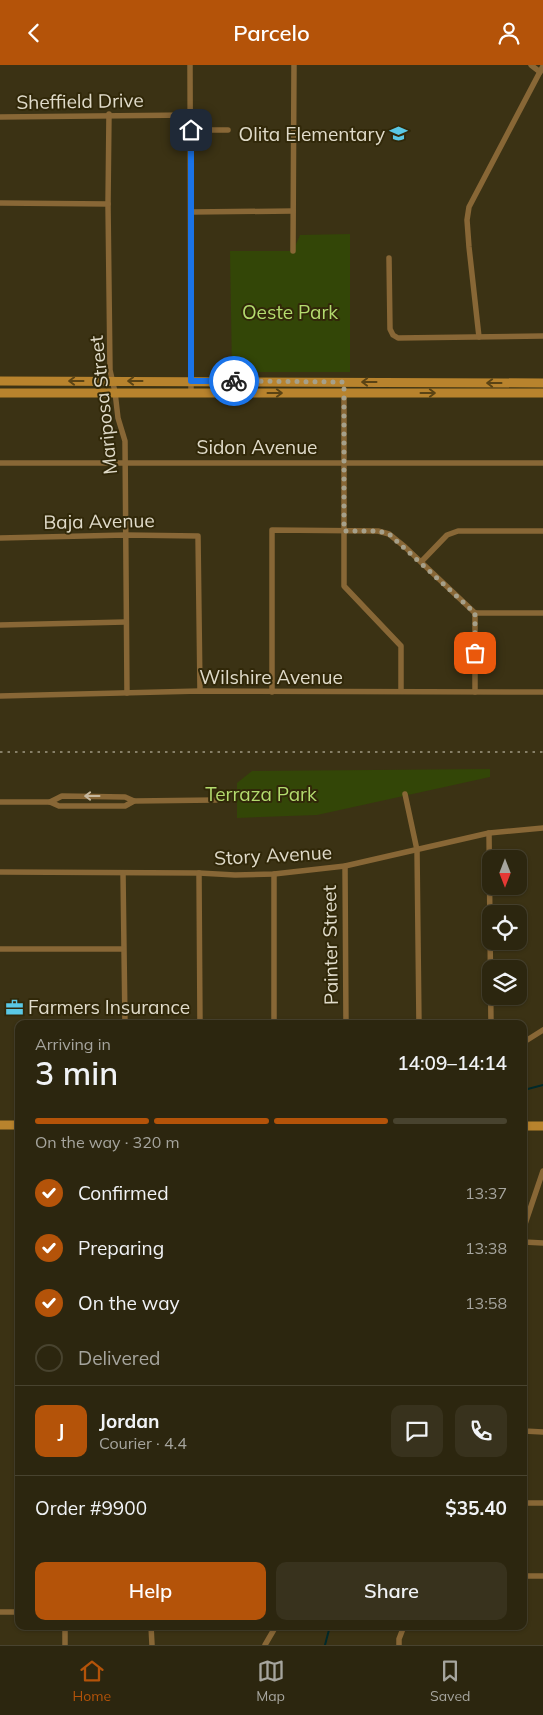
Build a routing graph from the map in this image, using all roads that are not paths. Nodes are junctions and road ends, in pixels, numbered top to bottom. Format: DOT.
graph roads {
  1 [pos="190,65"];
  2 [pos="294,65"];
  3 [pos="531,65"];
  4 [pos="542,69"];
  5 [pos="109,115"];
  6 [pos="190,115"];
  7 [pos="0,117"];
  8 [pos="191,130"];
  9 [pos="228,130"];
  10 [pos="1,203"];
  11 [pos="108,203"];
  12 [pos="293,211"];
  13 [pos="191,212"];
  14 [pos="293,251"];
  15 [pos="389,259"];
  16 [pos="543,336"];
  17 [pos="479,337"];
  18 [pos="0,381"];
  19 [pos="113,381"];
  20 [pos="191,381"];
  21 [pos="344,382"];
  22 [pos="543,383"];
  23 [pos="115,392"];
  24 [pos="191,392"];
  25 [pos="0,393"];
  26 [pos="344,393"];
  27 [pos="543,393"];
  28 [pos="126,462"];
  29 [pos="0,463"];
  30 [pos="344,463"];
  31 [pos="543,463"];
  32 [pos="344,531"];
  33 [pos="543,531"];
  34 [pos="126,535"];
  35 [pos="0,538"];
  36 [pos="421,562"];
  37 [pos="475,613"];
  38 [pos="543,613"];
  39 [pos="125,622"];
  40 [pos="0,625"];
  41 [pos="200,691"];
  42 [pos="401,691"];
  43 [pos="272,692"];
  44 [pos="475,692"];
  45 [pos="543,692"];
  46 [pos="127,693"];
  47 [pos="0,696"];
  48 [pos="405,794"];
  49 [pos="216,800"];
  50 [pos="134,801"];
  51 [pos="0,802"];
  52 [pos="50,802"];
  53 [pos="543,828"];
  54 [pos="489,833"];
  55 [pos="417,850"];
  56 [pos="345,866"];
  57 [pos="0,872"];
  58 [pos="123,873"];
  59 [pos="199,873"];
  60 [pos="274,874"];
  61 [pos="0,949"];
  62 [pos="123,949"];
  63 [pos="125,1020"];
  64 [pos="200,1020"];
  65 [pos="274,1020"];
  66 [pos="346,1020"];
  67 [pos="419,1020"];
  68 [pos="491,1020"];
  69 [pos="543,1030"];
  70 [pos="527,1040"];
  71 [pos="0,1125"];
  72 [pos="15,1125"];
  73 [pos="527,1126"];
  74 [pos="543,1127"];
  75 [pos="543,1171"];
  76 [pos="527,1218"];
  77 [pos="527,1242"];
  78 [pos="543,1243"];
  79 [pos="527,1431"];
  80 [pos="543,1432"];
  81 [pos="527,1503"];
  82 [pos="543,1503"];
  83 [pos="543,1575"];
  84 [pos="527,1576"];
  85 [pos="0,1612"];
  86 [pos="15,1612"];
  87 [pos="65,1630"];
  88 [pos="151,1630"];
  89 [pos="274,1630"];
  90 [pos="402,1630"];
  91 [pos="65,1645"];
  92 [pos="152,1645"];
  93 [pos="265,1645"];
  94 [pos="399,1645"];
  1 -- 6 [label="street"];
  2 -- 12 [label="street"];
  3 -- 4 [label="street"];
  4 -- 17 [label="street"];
  5 -- 6 [label="street, Sheffield Drive"];
  5 -- 7 [label="street, Sheffield Drive"];
  5 -- 11 [label="street, Mariposa Street"];
  6 -- 8 [label="street"];
  8 -- 9 [label="street"];
  8 -- 13 [label="street"];
  10 -- 11 [label="street"];
  11 -- 19 [label="street, Mariposa Street"];
  12 -- 13 [label="street"];
  12 -- 14 [label="street"];
  13 -- 20 [label="street"];
  15 -- 17 [label="street"];
  16 -- 17 [label="street"];
  19 -- 18 [label="main road, one-way"];
  20 -- 19 [label="main road, one-way"];
  19 -- 23 [label="street, Mariposa Street"];
  20 -- 21 [label="main road"];
  20 -- 24 [label="street"];
  22 -- 21 [label="main road, one-way"];
  21 -- 26 [label="street"];
  23 -- 24 [label="main road"];
  23 -- 25 [label="main road"];
  23 -- 28 [label="street, Mariposa Street"];
  24 -- 26 [label="main road, one-way"];
  26 -- 27 [label="main road, one-way"];
  26 -- 30 [label="street"];
  28 -- 29 [label="street, Sidon Avenue"];
  28 -- 30 [label="street, Sidon Avenue"];
  28 -- 34 [label="street, Mariposa Street"];
  30 -- 31 [label="street, Sidon Avenue"];
  30 -- 32 [label="street"];
  32 -- 36 [label="street"];
  32 -- 42 [label="street"];
  32 -- 43 [label="street"];
  33 -- 36 [label="street"];
  34 -- 35 [label="street, Baja Avenue"];
  34 -- 39 [label="street, Mariposa Street"];
  34 -- 41 [label="street, Baja Avenue"];
  36 -- 37 [label="street"];
  37 -- 38 [label="street"];
  37 -- 44 [label="street"];
  39 -- 40 [label="street"];
  39 -- 46 [label="street, Mariposa Street"];
  41 -- 43 [label="street, Wilshire Avenue"];
  41 -- 46 [label="street, Wilshire Avenue"];
  42 -- 43 [label="street, Wilshire Avenue"];
  42 -- 44 [label="street, Wilshire Avenue"];
  44 -- 45 [label="street, Wilshire Avenue"];
  46 -- 47 [label="street, Wilshire Avenue"];
  48 -- 55 [label="street"];
  49 -- 50 [label="street"];
  50 -- 52 [label="street"];
  50 -- 52 [label="street, one-way"];
  51 -- 52 [label="street"];
  53 -- 54 [label="street, Story Avenue"];
  54 -- 55 [label="street, Story Avenue"];
  54 -- 68 [label="street"];
  55 -- 56 [label="street, Story Avenue"];
  55 -- 67 [label="street"];
  56 -- 60 [label="street, Story Avenue"];
  56 -- 66 [label="street, Painter Street"];
  57 -- 58 [label="street, Story Avenue"];
  58 -- 59 [label="street, Story Avenue"];
  58 -- 62 [label="street"];
  59 -- 60 [label="street, Story Avenue"];
  59 -- 64 [label="street"];
  60 -- 65 [label="street"];
  61 -- 62 [label="street"];
  62 -- 63 [label="street"];
  69 -- 70 [label="street"];
  71 -- 72 [label="main road"];
  73 -- 74 [label="main road"];
  75 -- 76 [label="street"];
  77 -- 78 [label="street"];
  79 -- 80 [label="street"];
  81 -- 82 [label="street"];
  83 -- 84 [label="street"];
  85 -- 86 [label="street"];
  87 -- 91 [label="street"];
  88 -- 92 [label="street"];
  89 -- 93 [label="street"];
  90 -- 94 [label="street"];
}
